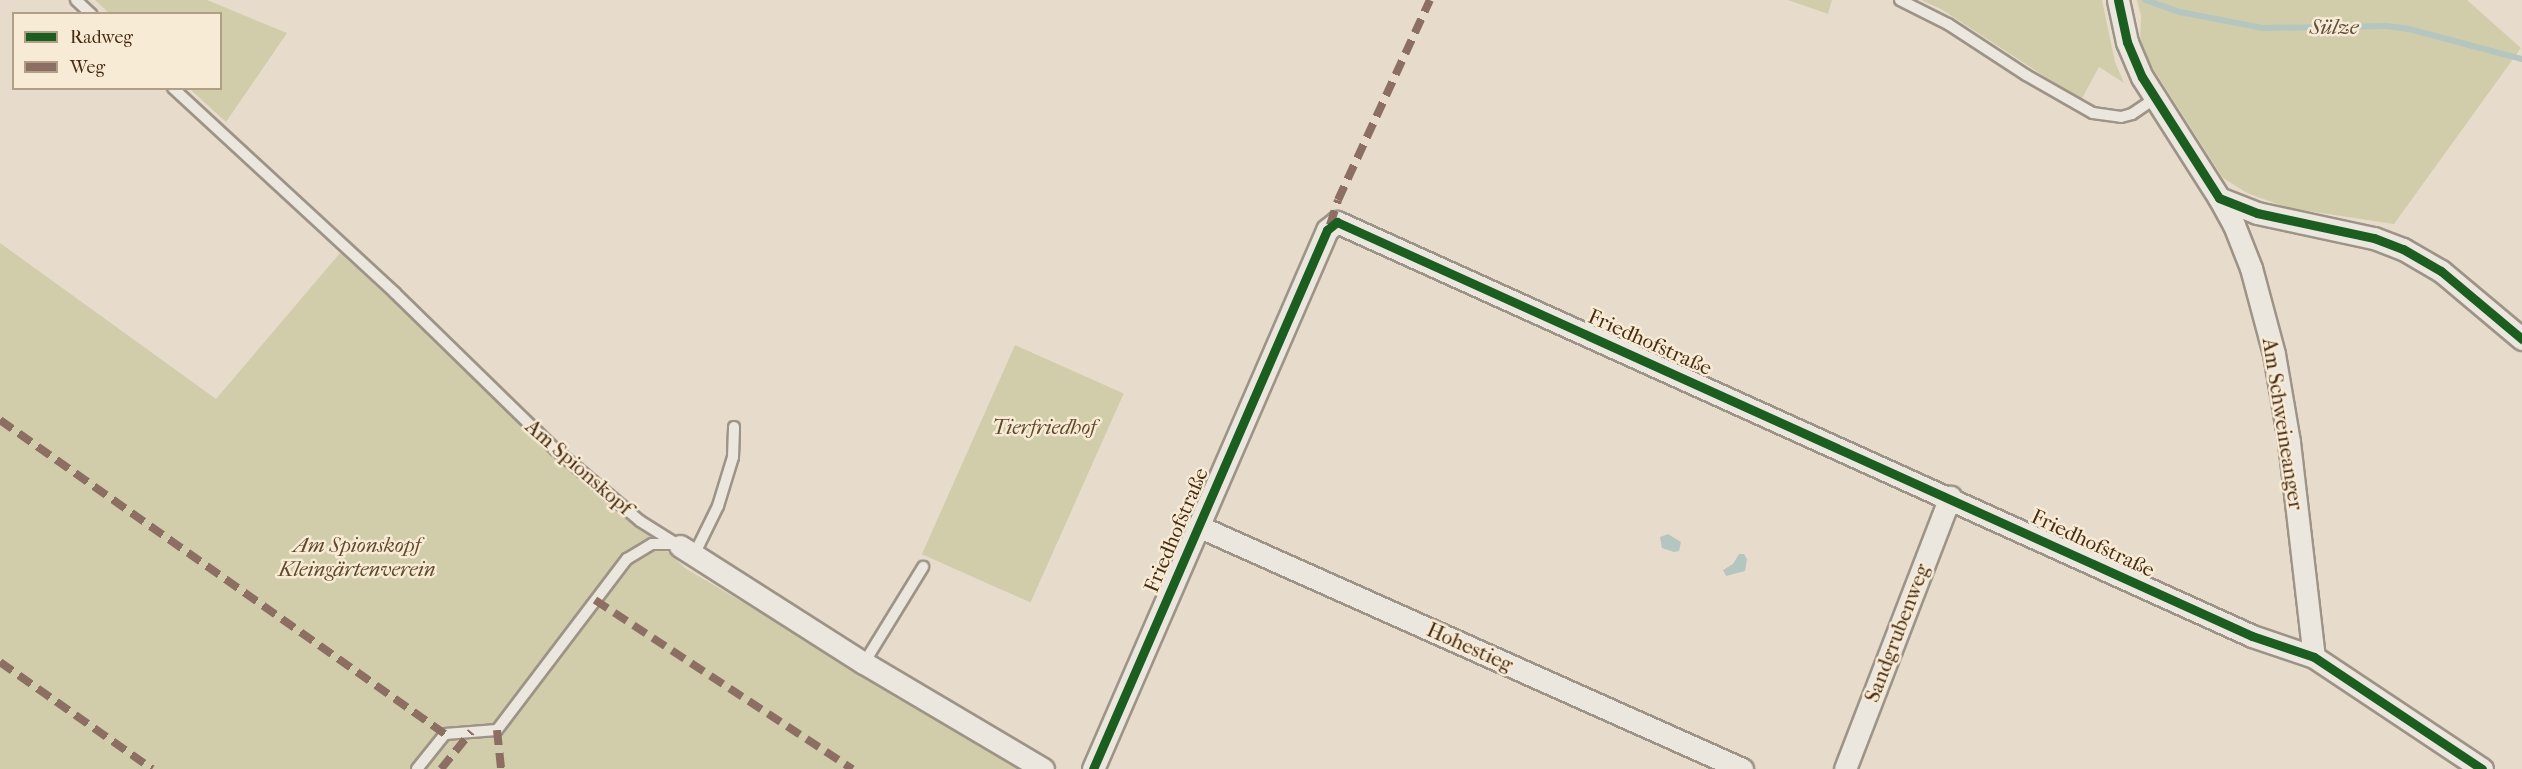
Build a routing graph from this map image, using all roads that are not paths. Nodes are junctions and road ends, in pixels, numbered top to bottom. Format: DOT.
graph roads {
  1 [pos="76,0"];
  2 [pos="1900,0"];
  3 [pos="2118,4"];
  4 [pos="89,12"];
  5 [pos="175,90"];
  6 [pos="2154,99"];
  7 [pos="2219,198"];
  8 [pos="2522,339"];
  9 [pos="734,427"];
  10 [pos="1950,497"];
  11 [pos="1198,525"];
  12 [pos="687,550"];
  13 [pos="923,567"];
  14 [pos="2314,657"];
  15 [pos="864,663"];
  16 [pos="417,769"];
  17 [pos="1043,769"];
  18 [pos="1093,769"];
  19 [pos="1742,769"];
  20 [pos="1845,769"];
  21 [pos="2482,769"];
  1 -- 4 [label="lane"];
  2 -- 6 [label="lane"];
  3 -- 6 [label="street, Am Schweineanger"];
  5 -- 12 [label="lane, Am Spionskopf"];
  6 -- 7 [label="street, Am Schweineanger"];
  7 -- 8 [label="street"];
  7 -- 14 [label="street, Am Schweineanger"];
  9 -- 12 [label="lane"];
  10 -- 11 [label="street, Friedhofstraße"];
  10 -- 14 [label="street, Friedhofstraße"];
  10 -- 20 [label="street, Sandgrubenweg"];
  11 -- 18 [label="street, Friedhofstraße"];
  11 -- 19 [label="street, Hohestieg"];
  12 -- 15 [label="street, Am Spionskopf"];
  12 -- 16 [label="lane"];
  13 -- 15 [label="lane"];
  14 -- 21 [label="street, Friedhofstraße"];
  15 -- 17 [label="street, Am Spionskopf"];
}
